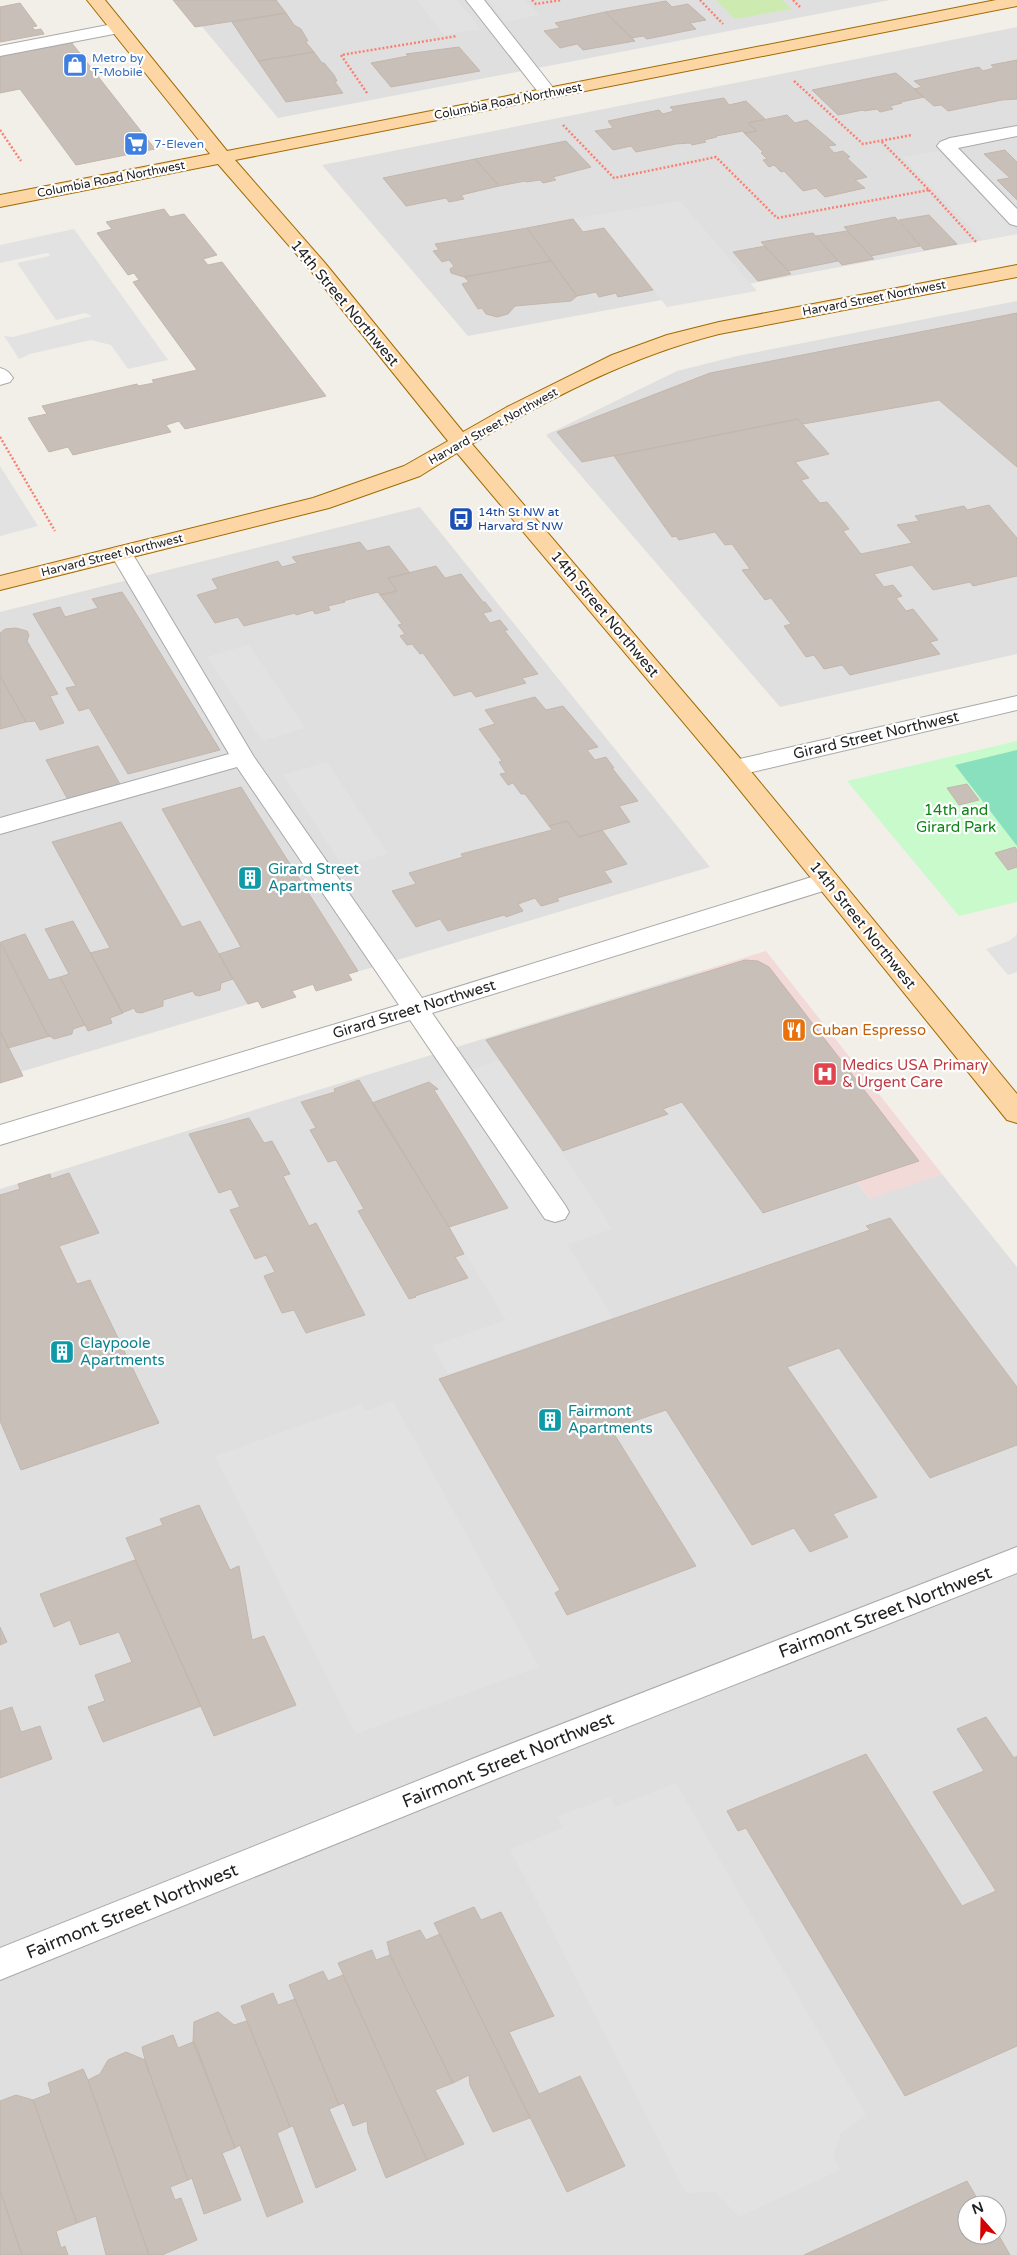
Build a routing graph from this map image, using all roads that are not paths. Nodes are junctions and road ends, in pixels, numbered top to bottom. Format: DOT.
graph roads {
  1 [pos="96,0"];
  2 [pos="475,0"];
  3 [pos="1017,2"];
  4 [pos="118,28"];
  5 [pos="0,51"];
  6 [pos="548,93"];
  7 [pos="1017,131"];
  8 [pos="223,157"];
  9 [pos="0,201"];
  10 [pos="1017,220"];
  11 [pos="1017,271"];
  12 [pos="0,374"];
  13 [pos="0,379"];
  14 [pos="460,443"];
  15 [pos="121,553"];
  16 [pos="0,583"];
  17 [pos="1017,702"];
  18 [pos="243,758"];
  19 [pos="735,768"];
  20 [pos="0,826"];
  21 [pos="827,881"];
  22 [pos="417,1009"];
  23 [pos="1017,1113"];
  24 [pos="0,1135"];
  25 [pos="556,1212"];
  26 [pos="1017,1560"];
  27 [pos="0,1964"];
  1 -- 4 [label="main road, 14th Street Northwest"];
  2 -- 6 [label="street"];
  3 -- 6 [label="main road, Columbia Road Northwest"];
  4 -- 5 [label="street"];
  4 -- 8 [label="main road, 14th Street Northwest"];
  6 -- 8 [label="main road, Columbia Road Northwest"];
  7 -- 10 [label="street"];
  8 -- 9 [label="main road, Columbia Road Northwest"];
  8 -- 14 [label="main road, 14th Street Northwest"];
  11 -- 14 [label="main road, Harvard Street Northwest"];
  12 -- 13 [label="street"];
  14 -- 15 [label="main road, Harvard Street Northwest"];
  14 -- 19 [label="main road, 14th Street Northwest"];
  15 -- 16 [label="main road, Harvard Street Northwest"];
  15 -- 18 [label="street"];
  17 -- 19 [label="street, Girard Street Northwest"];
  18 -- 20 [label="street"];
  18 -- 22 [label="street"];
  19 -- 21 [label="main road, 14th Street Northwest"];
  21 -- 22 [label="street, Girard Street Northwest"];
  21 -- 23 [label="main road, 14th Street Northwest"];
  22 -- 24 [label="street, Girard Street Northwest"];
  22 -- 25 [label="street"];
  26 -- 27 [label="street, Fairmont Street Northwest"];
}
